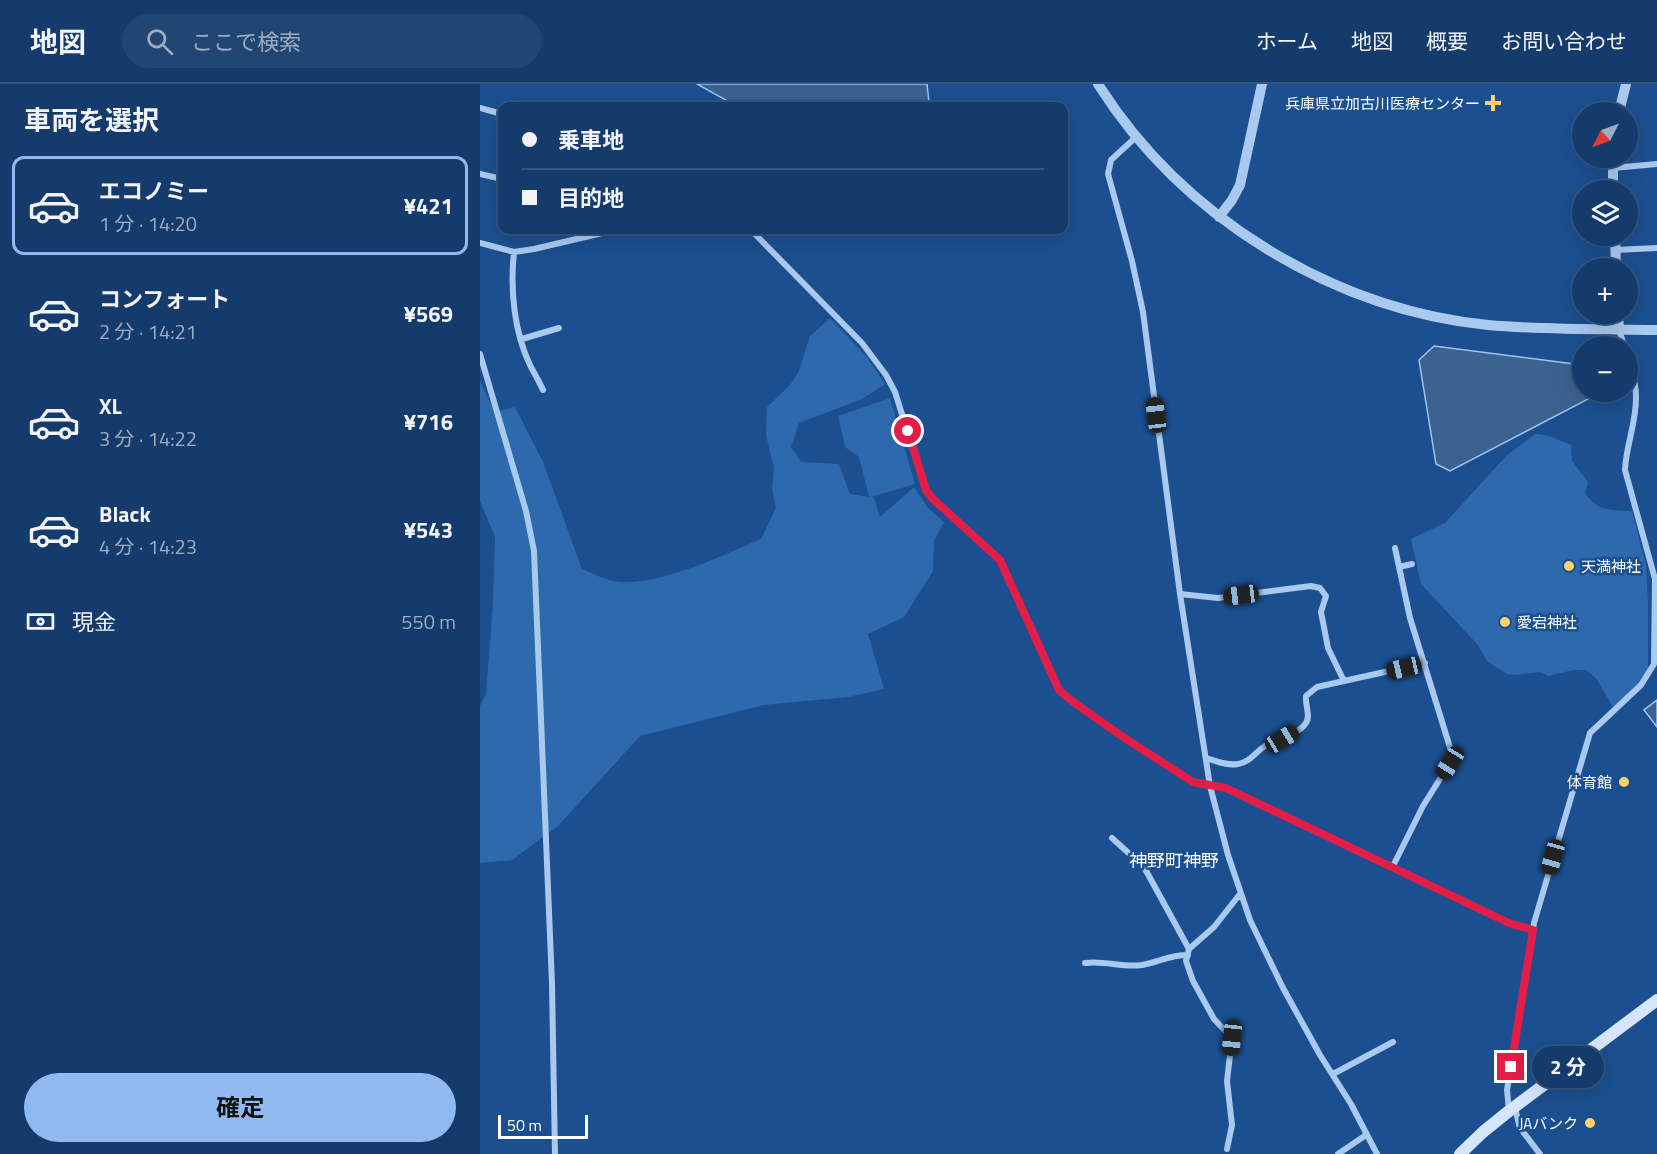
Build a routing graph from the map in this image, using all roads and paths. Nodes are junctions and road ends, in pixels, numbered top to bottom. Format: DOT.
graph roads {
  1 [pos="1098,84"];
  2 [pos="1262,84"];
  3 [pos="1626,84"];
  4 [pos="1622,102"];
  5 [pos="480,108"];
  6 [pos="498,113"];
  7 [pos="1136,136"];
  8 [pos="1638,164"];
  9 [pos="1657,164"];
  10 [pos="480,174"];
  11 [pos="498,178"];
  12 [pos="1219,217"];
  13 [pos="588,234"];
  14 [pos="755,234"];
  15 [pos="480,243"];
  16 [pos="1615,246"];
  17 [pos="1657,248"];
  18 [pos="1615,250"];
  19 [pos="514,252"];
  20 [pos="1615,258"];
  21 [pos="1619,324"];
  22 [pos="560,328"];
  23 [pos="1619,329"];
  24 [pos="1657,330"];
  25 [pos="1621,336"];
  26 [pos="522,339"];
  27 [pos="480,354"];
  28 [pos="543,390"];
  29 [pos="1636,402"];
  30 [pos="1395,548"];
  31 [pos="1412,564"];
  32 [pos="1399,567"];
  33 [pos="1180,594"];
  34 [pos="1425,663"];
  35 [pos="1344,681"];
  36 [pos="1206,758"];
  37 [pos="1210,786"];
  38 [pos="1112,838"];
  39 [pos="1393,866"];
  40 [pos="1240,894"];
  41 [pos="1533,930"];
  42 [pos="1188,952"];
  43 [pos="1085,963"];
  44 [pos="1655,1004"];
  45 [pos="1393,1042"];
  46 [pos="1332,1074"];
  47 [pos="1512,1110"];
  48 [pos="1366,1135"];
  49 [pos="1227,1149"];
  50 [pos="555,1154"];
  51 [pos="1338,1154"];
  52 [pos="1377,1154"];
  53 [pos="1460,1154"];
  54 [pos="1540,1154"];
  1 -- 7 [label="street"];
  2 -- 12 [label="street"];
  3 -- 4 [label="street"];
  5 -- 6 [label="street"];
  7 -- 12 [label="street"];
  7 -- 33 [label="street"];
  8 -- 9 [label="street"];
  10 -- 11 [label="street"];
  12 -- 23 [label="street"];
  13 -- 19 [label="street"];
  14 -- 37 [label="street"];
  15 -- 19 [label="street"];
  16 -- 18 [label="street"];
  17 -- 18 [label="street"];
  18 -- 20 [label="street"];
  19 -- 26 [label="street"];
  21 -- 23 [label="street"];
  22 -- 26 [label="street"];
  23 -- 24 [label="street"];
  23 -- 25 [label="street"];
  26 -- 28 [label="street"];
  27 -- 50 [label="street"];
  29 -- 41 [label="street"];
  30 -- 32 [label="street"];
  31 -- 32 [label="street"];
  32 -- 34 [label="street"];
  33 -- 35 [label="street"];
  33 -- 36 [label="street"];
  34 -- 35 [label="street"];
  34 -- 39 [label="street"];
  35 -- 36 [label="street"];
  36 -- 37 [label="street"];
  37 -- 39 [label="street"];
  37 -- 40 [label="street"];
  38 -- 42 [label="street"];
  39 -- 41 [label="street"];
  40 -- 42 [label="street"];
  40 -- 46 [label="street"];
  41 -- 47 [label="street"];
  42 -- 43 [label="street"];
  42 -- 49 [label="street"];
  44 -- 47 [label="main road"];
  45 -- 46 [label="street"];
  46 -- 48 [label="street"];
  47 -- 53 [label="main road"];
  47 -- 54 [label="street"];
  48 -- 51 [label="street"];
  48 -- 52 [label="street"];
}
